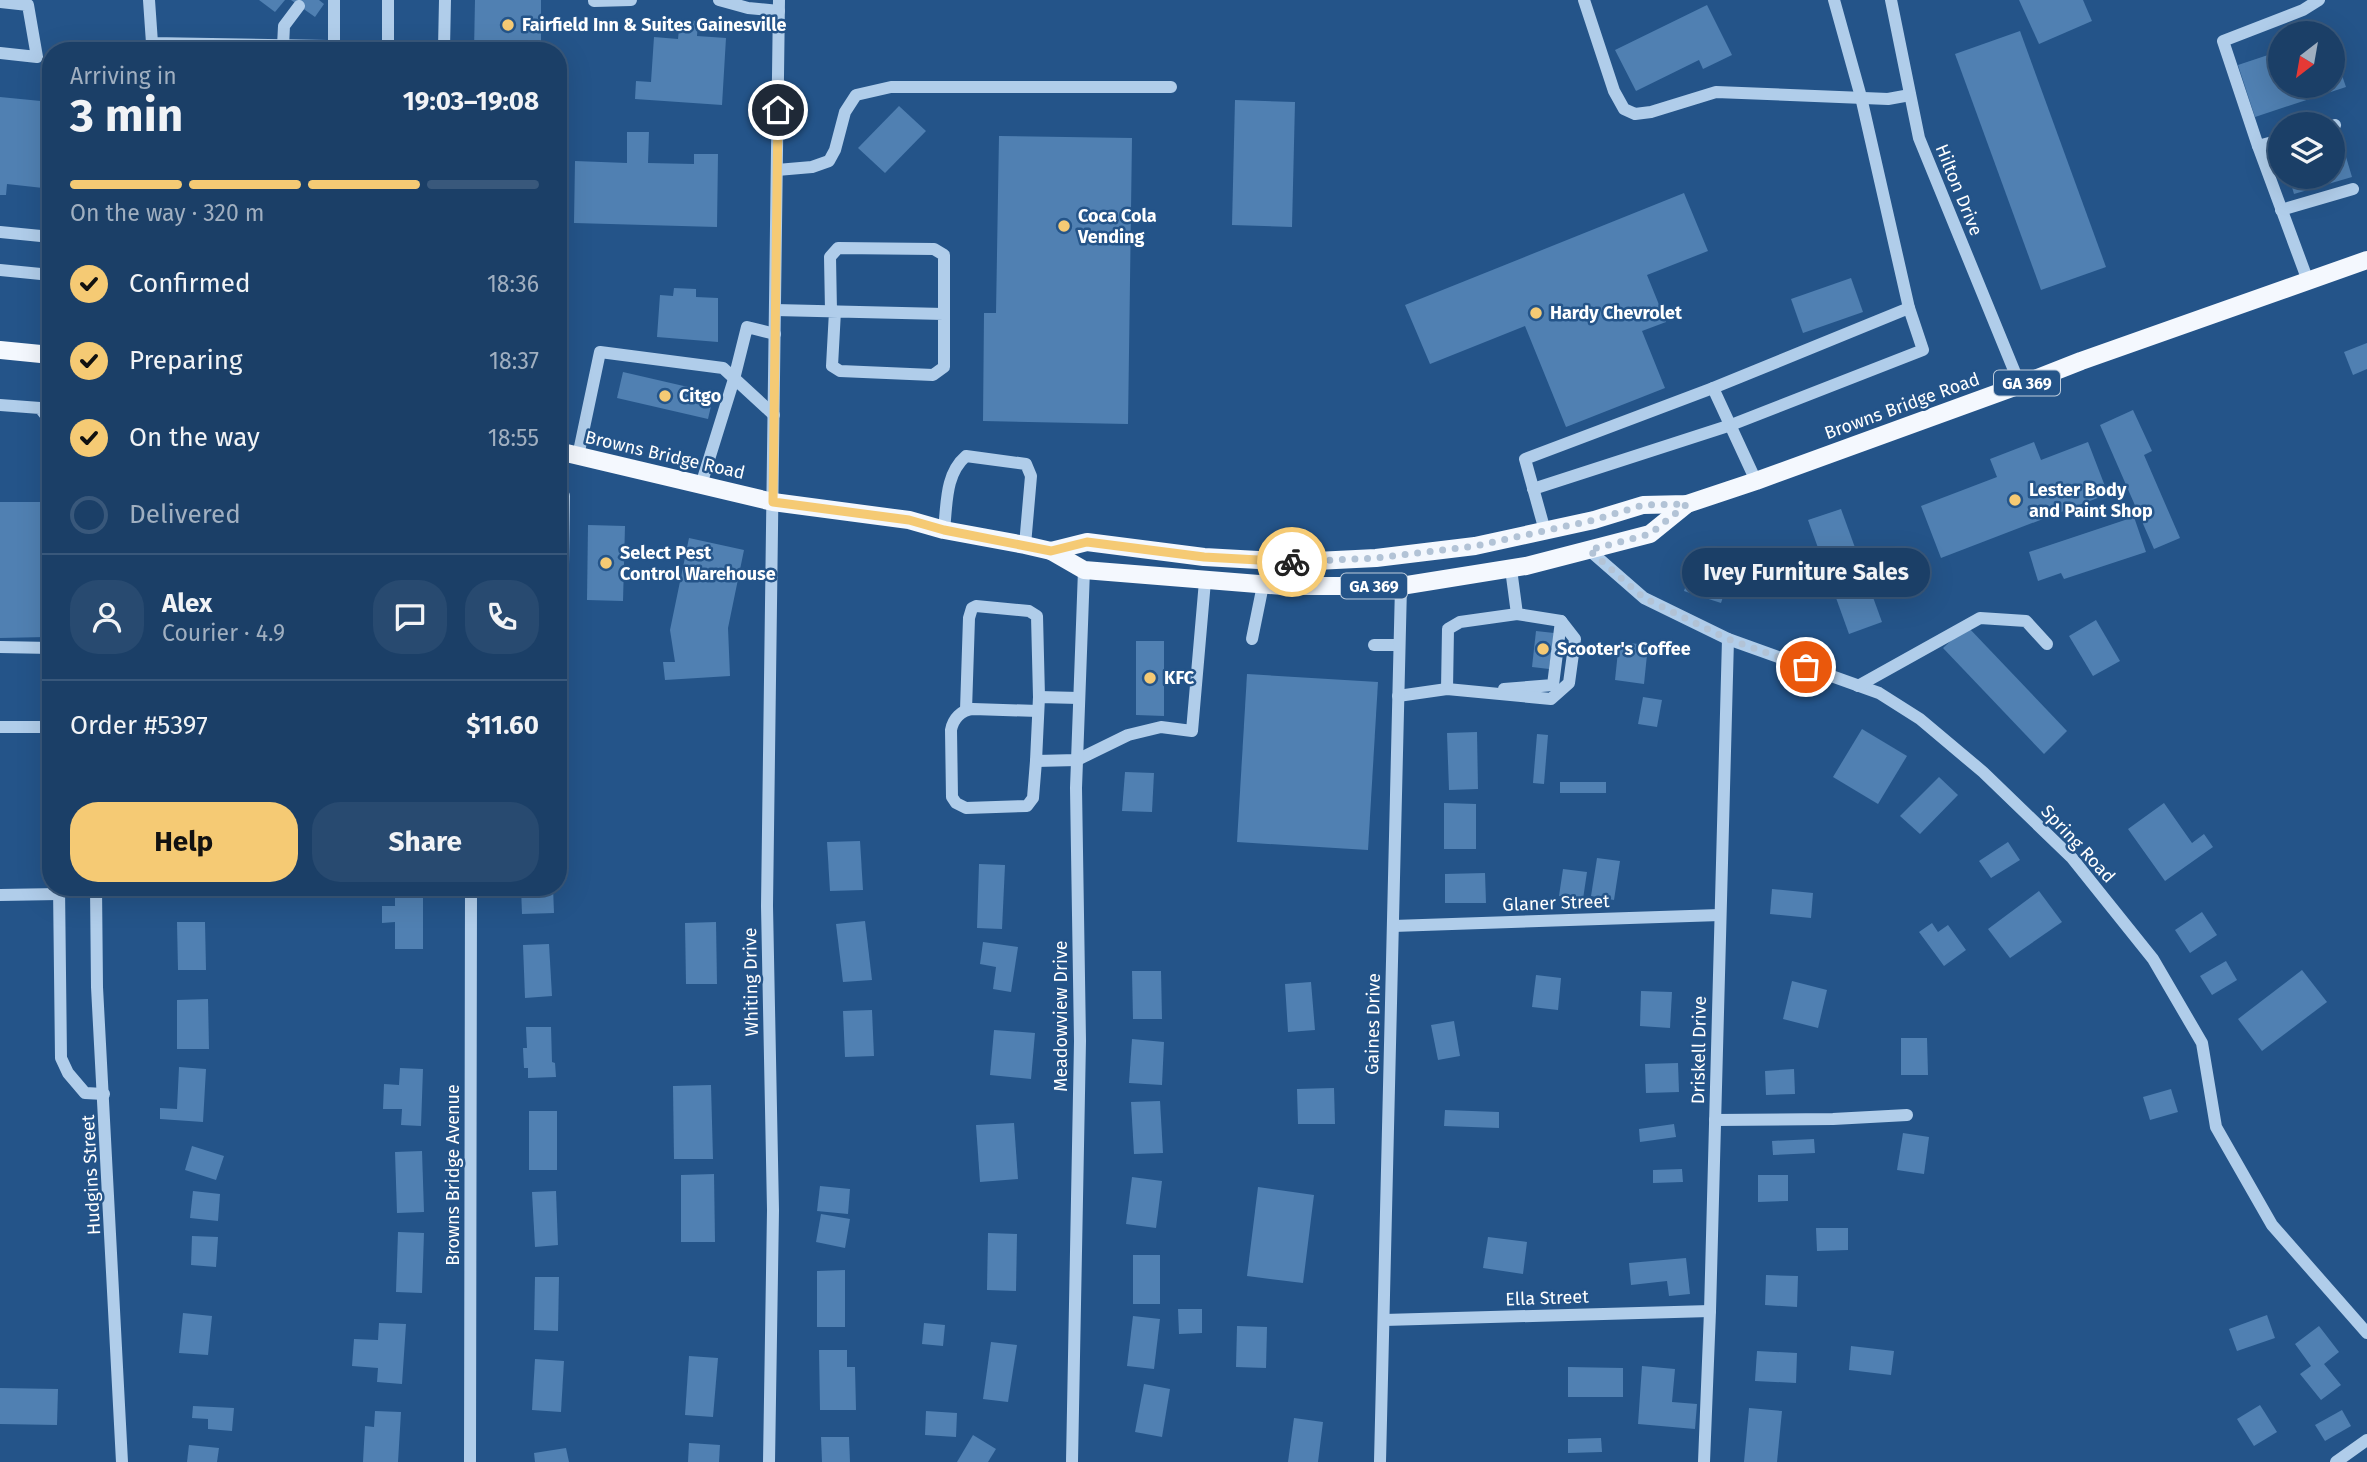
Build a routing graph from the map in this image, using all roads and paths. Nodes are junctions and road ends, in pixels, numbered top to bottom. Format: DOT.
graph roads {
  1 [pos="149,0"];
  2 [pos="334,0"];
  3 [pos="388,0"];
  4 [pos="445,0"];
  5 [pos="631,0"];
  6 [pos="719,0"];
  7 [pos="1584,0"];
  8 [pos="1834,0"];
  9 [pos="1891,0"];
  10 [pos="2319,0"];
  11 [pos="594,1"];
  12 [pos="0,2"];
  13 [pos="779,5"];
  14 [pos="299,6"];
  15 [pos="152,42"];
  16 [pos="283,42"];
  17 [pos="334,42"];
  18 [pos="388,42"];
  19 [pos="444,42"];
  20 [pos="0,53"];
  21 [pos="1171,87"];
  22 [pos="1910,95"];
  23 [pos="1861,97"];
  24 [pos="2268,143"];
  25 [pos="2258,146"];
  26 [pos="777,170"];
  27 [pos="2353,189"];
  28 [pos="2281,209"];
  29 [pos="0,232"];
  30 [pos="42,236"];
  31 [pos="2367,260"];
  32 [pos="0,270"];
  33 [pos="42,274"];
  34 [pos="2308,281"];
  35 [pos="1909,308"];
  36 [pos="775,310"];
  37 [pos="833,311"];
  38 [pos="944,314"];
  39 [pos="775,334"];
  40 [pos="0,350"];
  41 [pos="42,354"];
  42 [pos="734,379"];
  43 [pos="2020,386"];
  44 [pos="1713,388"];
  45 [pos="0,405"];
  46 [pos="42,411"];
  47 [pos="774,415"];
  48 [pos="1731,425"];
  49 [pos="567,453"];
  50 [pos="578,456"];
  51 [pos="1756,481"];
  52 [pos="701,485"];
  53 [pos="1533,488"];
  54 [pos="773,502"];
  55 [pos="1687,504"];
  56 [pos="944,530"];
  57 [pos="1545,531"];
  58 [pos="1025,545"];
  59 [pos="1589,550"];
  60 [pos="1051,551"];
  61 [pos="1511,569"];
  62 [pos="1084,570"];
  63 [pos="1205,581"];
  64 [pos="1263,585"];
  65 [pos="1401,586"];
  66 [pos="1517,614"];
  67 [pos="1252,639"];
  68 [pos="1728,639"];
  69 [pos="2047,644"];
  70 [pos="1374,645"];
  71 [pos="1399,645"];
  72 [pos="0,647"];
  73 [pos="42,648"];
  74 [pos="1858,686"];
  75 [pos="1447,689"];
  76 [pos="1398,696"];
  77 [pos="1079,698"];
  78 [pos="1038,704"];
  79 [pos="966,710"];
  80 [pos="0,727"];
  81 [pos="42,727"];
  82 [pos="1077,760"];
  83 [pos="1036,761"];
  84 [pos="42,892"];
  85 [pos="0,895"];
  86 [pos="59,896"];
  87 [pos="96,896"];
  88 [pos="471,896"];
  89 [pos="1720,915"];
  90 [pos="1393,926"];
  91 [pos="104,1094"];
  92 [pos="1907,1115"];
  93 [pos="1715,1120"];
  94 [pos="1710,1311"];
  95 [pos="1384,1320"];
  96 [pos="2367,1333"];
  97 [pos="2366,1443"];
  98 [pos="121,1462"];
  99 [pos="470,1462"];
  100 [pos="769,1462"];
  101 [pos="1072,1462"];
  102 [pos="1380,1462"];
  103 [pos="1704,1462"];
  104 [pos="2336,1462"];
  1 -- 15 [label="street"];
  2 -- 17 [label="street"];
  3 -- 18 [label="street"];
  4 -- 19 [label="street"];
  5 -- 11 [label="street"];
  6 -- 13 [label="street"];
  7 -- 23 [label="street"];
  8 -- 23 [label="street"];
  9 -- 22 [label="street, Hilton Drive"];
  10 -- 25 [label="street"];
  12 -- 20 [label="street"];
  13 -- 26 [label="street, Whiting Drive"];
  14 -- 16 [label="street"];
  21 -- 26 [label="street"];
  22 -- 23 [label="street"];
  22 -- 43 [label="street, Hilton Drive"];
  23 -- 35 [label="street"];
  24 -- 25 [label="street"];
  25 -- 28 [label="street"];
  26 -- 36 [label="street, Whiting Drive"];
  27 -- 28 [label="street"];
  28 -- 34 [label="street"];
  29 -- 30 [label="street"];
  31 -- 34 [label="main road, Browns Bridge Road / GA 369"];
  32 -- 33 [label="street"];
  34 -- 43 [label="main road, Browns Bridge Road / GA 369"];
  35 -- 44 [label="street"];
  35 -- 48 [label="street"];
  36 -- 37 [label="street"];
  36 -- 39 [label="street, Whiting Drive"];
  37 -- 38 [label="street"];
  37 -- 38 [label="street"];
  37 -- 38 [label="street"];
  39 -- 42 [label="street"];
  39 -- 47 [label="street, Whiting Drive"];
  40 -- 41 [label="main road"];
  42 -- 47 [label="street"];
  42 -- 50 [label="street"];
  42 -- 52 [label="street"];
  43 -- 51 [label="main road, Browns Bridge Road / GA 369"];
  44 -- 48 [label="street"];
  44 -- 53 [label="street"];
  45 -- 46 [label="street"];
  47 -- 54 [label="street, Whiting Drive"];
  48 -- 51 [label="street"];
  48 -- 53 [label="street"];
  49 -- 50 [label="main road, Browns Bridge Road / GA 369"];
  50 -- 52 [label="main road, Browns Bridge Road / GA 369"];
  51 -- 55 [label="main road, Browns Bridge Road / GA 369"];
  52 -- 54 [label="main road, Browns Bridge Road / GA 369"];
  53 -- 57 [label="street"];
  54 -- 56 [label="main road, Browns Bridge Road / GA 369"];
  54 -- 100 [label="street, Whiting Drive"];
  55 -- 57 [label="main road, Browns Bridge Road / GA 369"];
  55 -- 59 [label="main road, Browns Bridge Road / GA 369"];
  56 -- 58 [label="main road, Browns Bridge Road / GA 369"];
  56 -- 58 [label="street"];
  57 -- 60 [label="main road, Browns Bridge Road / GA 369"];
  58 -- 60 [label="main road, Browns Bridge Road / GA 369"];
  59 -- 61 [label="main road, Browns Bridge Road / GA 369"];
  59 -- 68 [label="street, Spring Road"];
  60 -- 62 [label="main road, Browns Bridge Road / GA 369"];
  61 -- 65 [label="main road, Browns Bridge Road / GA 369"];
  61 -- 66 [label="street"];
  62 -- 63 [label="main road, Browns Bridge Road / GA 369"];
  62 -- 77 [label="street, Meadowview Drive"];
  63 -- 64 [label="main road, Browns Bridge Road / GA 369"];
  63 -- 82 [label="street"];
  64 -- 65 [label="main road, Browns Bridge Road / GA 369"];
  64 -- 67 [label="street"];
  65 -- 71 [label="street, Gaines Drive"];
  66 -- 75 [label="street"];
  66 -- 75 [label="street"];
  68 -- 74 [label="street, Spring Road"];
  68 -- 89 [label="street, Driskell Drive"];
  69 -- 74 [label="street"];
  70 -- 71 [label="street"];
  71 -- 76 [label="street, Gaines Drive"];
  72 -- 73 [label="street"];
  74 -- 96 [label="street, Spring Road"];
  75 -- 76 [label="street"];
  76 -- 90 [label="street, Gaines Drive"];
  77 -- 78 [label="street"];
  77 -- 82 [label="street, Meadowview Drive"];
  78 -- 79 [label="street"];
  78 -- 79 [label="street"];
  78 -- 83 [label="street"];
  79 -- 83 [label="street"];
  80 -- 81 [label="street"];
  82 -- 83 [label="street"];
  82 -- 101 [label="street, Meadowview Drive"];
  84 -- 85 [label="street"];
  86 -- 91 [label="street"];
  87 -- 91 [label="street, Hudgins Street"];
  88 -- 99 [label="street, Browns Bridge Avenue"];
  89 -- 90 [label="street, Glaner Street"];
  89 -- 93 [label="street, Driskell Drive"];
  90 -- 95 [label="street, Gaines Drive"];
  91 -- 98 [label="street, Hudgins Street"];
  92 -- 93 [label="street"];
  93 -- 94 [label="street, Driskell Drive"];
  94 -- 95 [label="street, Ella Street"];
  94 -- 103 [label="street, Driskell Drive"];
  95 -- 102 [label="street, Gaines Drive"];
  97 -- 104 [label="street"];
}
